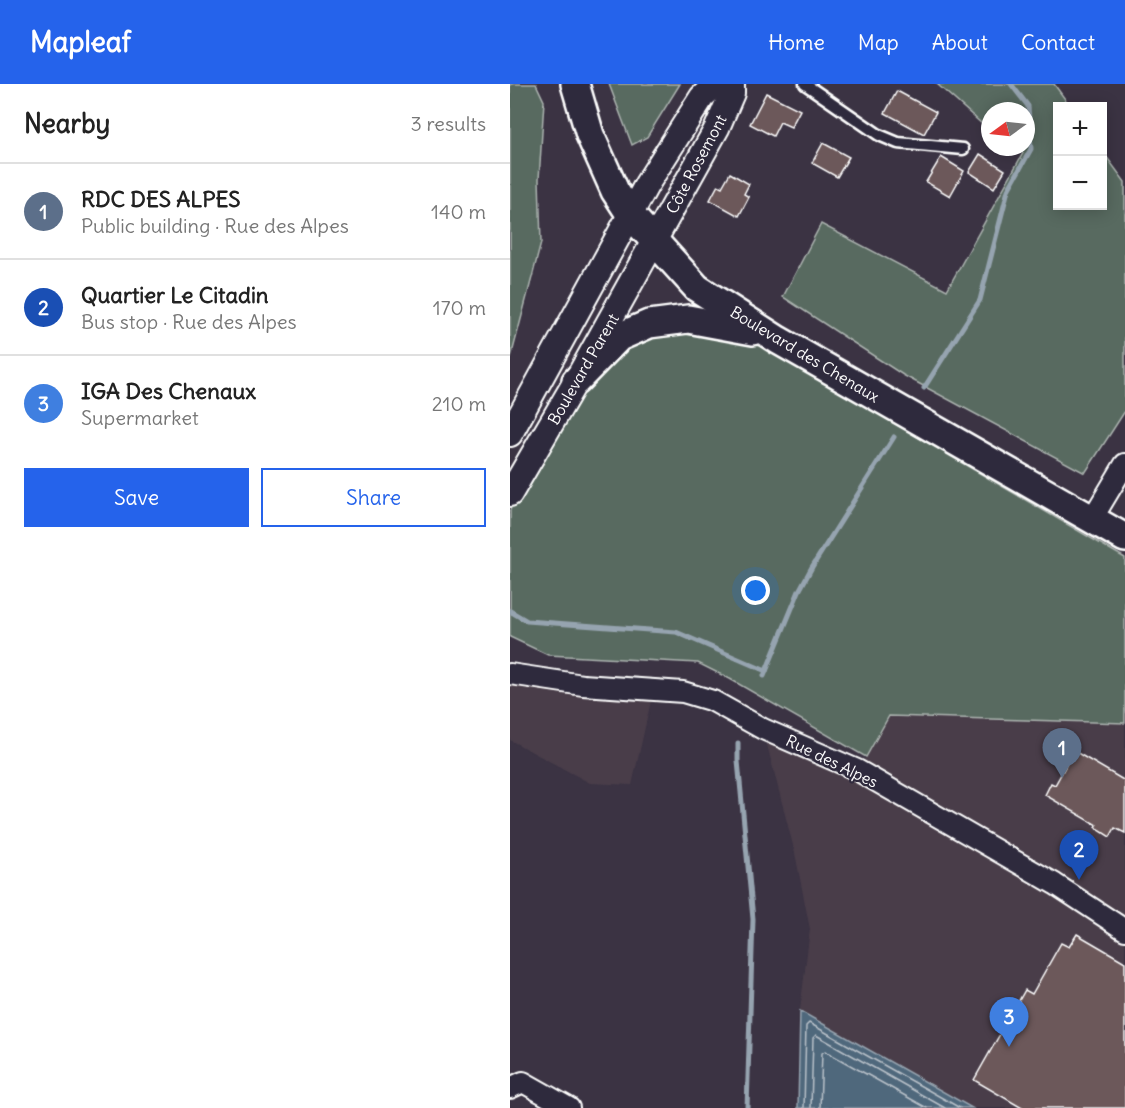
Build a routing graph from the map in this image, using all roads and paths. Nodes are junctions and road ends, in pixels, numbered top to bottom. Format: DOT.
graph roads {
  1 [pos="575,84"];
  2 [pos="716,84"];
  3 [pos="732,84"];
  4 [pos="805,84"];
  5 [pos="963,149"];
  6 [pos="630,214"];
  7 [pos="654,243"];
  8 [pos="778,340"];
  9 [pos="576,381"];
  10 [pos="510,434"];
  11 [pos="1125,464"];
  12 [pos="510,494"];
  13 [pos="1092,519"];
  14 [pos="1125,538"];
  15 [pos="510,674"];
  16 [pos="1125,930"];
  17 [pos="510,1088"];
  18 [pos="569,1108"];
  1 -- 6 [label="main road, Boulevard des Chenaux"];
  2 -- 6 [label="street, Côte Rosemont"];
  3 -- 7 [label="street, Côte Rosemont"];
  4 -- 5 [label="lane"];
  6 -- 7 [label="main road, Boulevard des Chenaux"];
  6 -- 10 [label="street, Boulevard Parent"];
  7 -- 8 [label="main road, Boulevard des Chenaux"];
  7 -- 9 [label="street, Boulevard Parent"];
  8 -- 9 [label="main road"];
  8 -- 13 [label="main road, Boulevard des Chenaux"];
  9 -- 12 [label="street, Boulevard Parent"];
  11 -- 13 [label="street"];
  13 -- 14 [label="main road, Boulevard des Chenaux"];
  15 -- 16 [label="street, Rue des Alpes"];
  17 -- 18 [label="street"];
}
